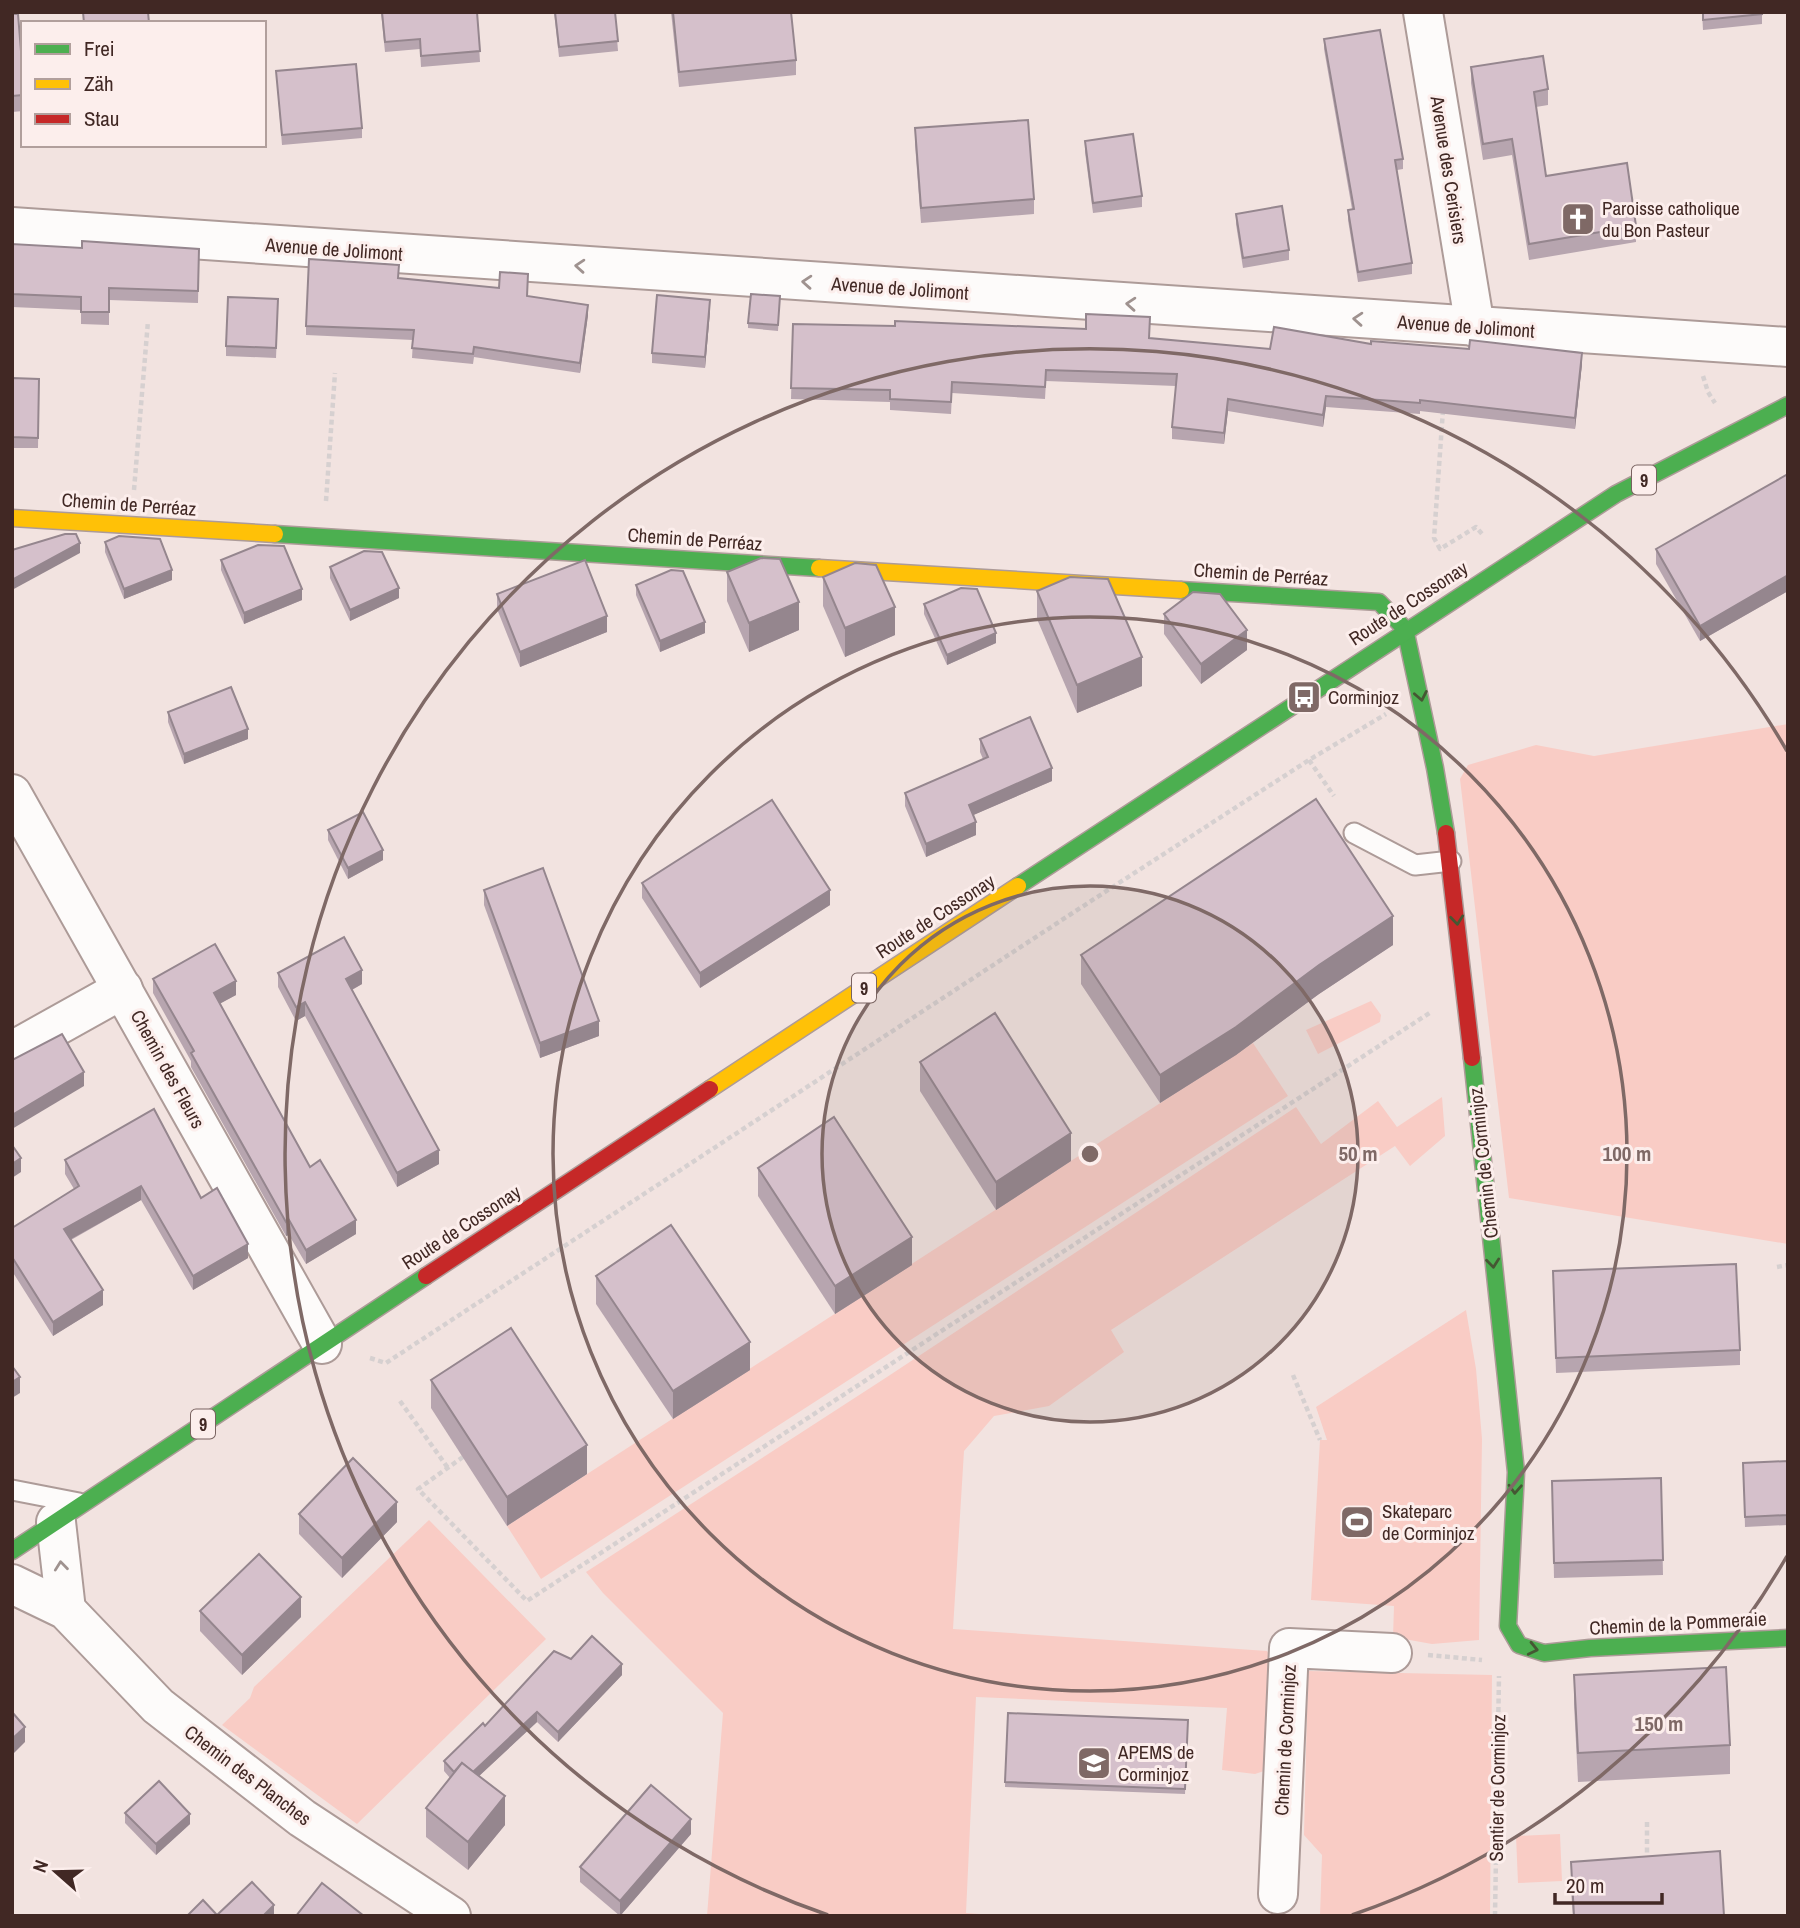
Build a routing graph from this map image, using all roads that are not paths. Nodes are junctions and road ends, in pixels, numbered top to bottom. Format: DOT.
graph roads {
  1 [pos="1423,12"];
  2 [pos="12,227"];
  3 [pos="1475,327"];
  4 [pos="1788,347"];
  5 [pos="1788,405"];
  6 [pos="12,518"];
  7 [pos="1405,629"];
  8 [pos="12,794"];
  9 [pos="1353,833"];
  10 [pos="1451,861"];
  11 [pos="123,989"];
  12 [pos="12,1051"];
  13 [pos="322,1344"];
  14 [pos="12,1490"];
  15 [pos="70,1513"];
  16 [pos="12,1551"];
  17 [pos="12,1584"];
  18 [pos="66,1610"];
  19 [pos="1788,1639"];
  20 [pos="1570,1651"];
  21 [pos="1392,1653"];
  22 [pos="1278,1894"];
  23 [pos="452,1916"];
  1 -- 3 [label="street, Avenue des Cerisiers"];
  3 -- 2 [label="street, Avenue de Jolimont, one-way"];
  3 -- 4 [label="street, Avenue de Jolimont"];
  5 -- 7 [label="street, Route de Cossonay / 9"];
  6 -- 7 [label="street, Chemin de Perréaz"];
  7 -- 10 [label="street, Chemin de Corminjoz, one-way"];
  7 -- 13 [label="street, Route de Cossonay / 9"];
  8 -- 11 [label="street, Chemin des Fleurs"];
  9 -- 10 [label="lane"];
  10 -- 20 [label="street, Chemin de Corminjoz, one-way"];
  11 -- 12 [label="street"];
  11 -- 13 [label="street, Chemin des Fleurs"];
  13 -- 15 [label="street, Route de Cossonay / 9"];
  14 -- 15 [label="lane"];
  15 -- 16 [label="street, Route de Cossonay / 9"];
  18 -- 15 [label="street, one-way"];
  17 -- 18 [label="street, Chemin des Planches"];
  18 -- 23 [label="street, Chemin des Planches"];
  19 -- 20 [label="street, Chemin de la Pommeraie"];
  21 -- 22 [label="street, Chemin de Corminjoz"];
}
